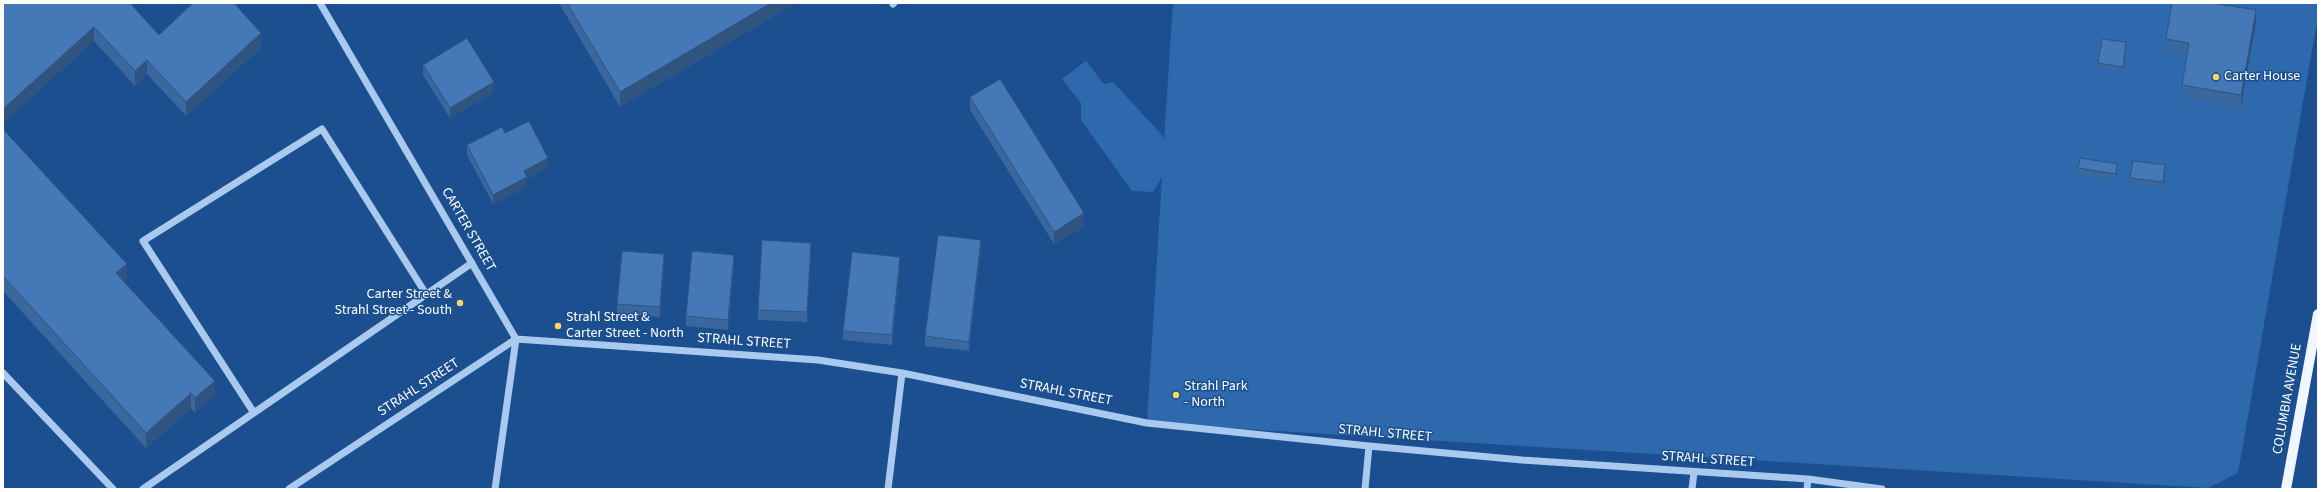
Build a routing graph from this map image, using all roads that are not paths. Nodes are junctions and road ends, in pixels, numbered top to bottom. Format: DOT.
graph roads {
  1 [pos="320,3"];
  2 [pos="472,263"];
  3 [pos="426,294"];
  4 [pos="2318,314"];
  5 [pos="516,339"];
  6 [pos="3,373"];
  7 [pos="902,374"];
  8 [pos="254,413"];
  9 [pos="1369,446"];
  10 [pos="1694,472"];
  11 [pos="1808,479"];
  12 [pos="113,489"];
  13 [pos="143,489"];
  14 [pos="289,489"];
  15 [pos="495,489"];
  16 [pos="888,489"];
  17 [pos="1365,489"];
  18 [pos="1692,489"];
  19 [pos="1807,489"];
  20 [pos="1882,489"];
  21 [pos="2286,489"];
  1 -- 2 [label="street, CARTER STREET"];
  2 -- 3 [label="street"];
  2 -- 5 [label="street, CARTER STREET"];
  3 -- 8 [label="street"];
  3 -- 8 [label="street"];
  4 -- 21 [label="main road, COLUMBIA AVENUE"];
  5 -- 7 [label="street, STRAHL STREET"];
  5 -- 14 [label="street, STRAHL STREET"];
  5 -- 15 [label="street"];
  6 -- 12 [label="street"];
  7 -- 9 [label="street, STRAHL STREET"];
  7 -- 16 [label="street"];
  8 -- 13 [label="street"];
  9 -- 10 [label="street, STRAHL STREET"];
  9 -- 17 [label="street"];
  10 -- 11 [label="street, STRAHL STREET"];
  10 -- 18 [label="street"];
  11 -- 19 [label="street"];
  11 -- 20 [label="street, STRAHL STREET"];
}
